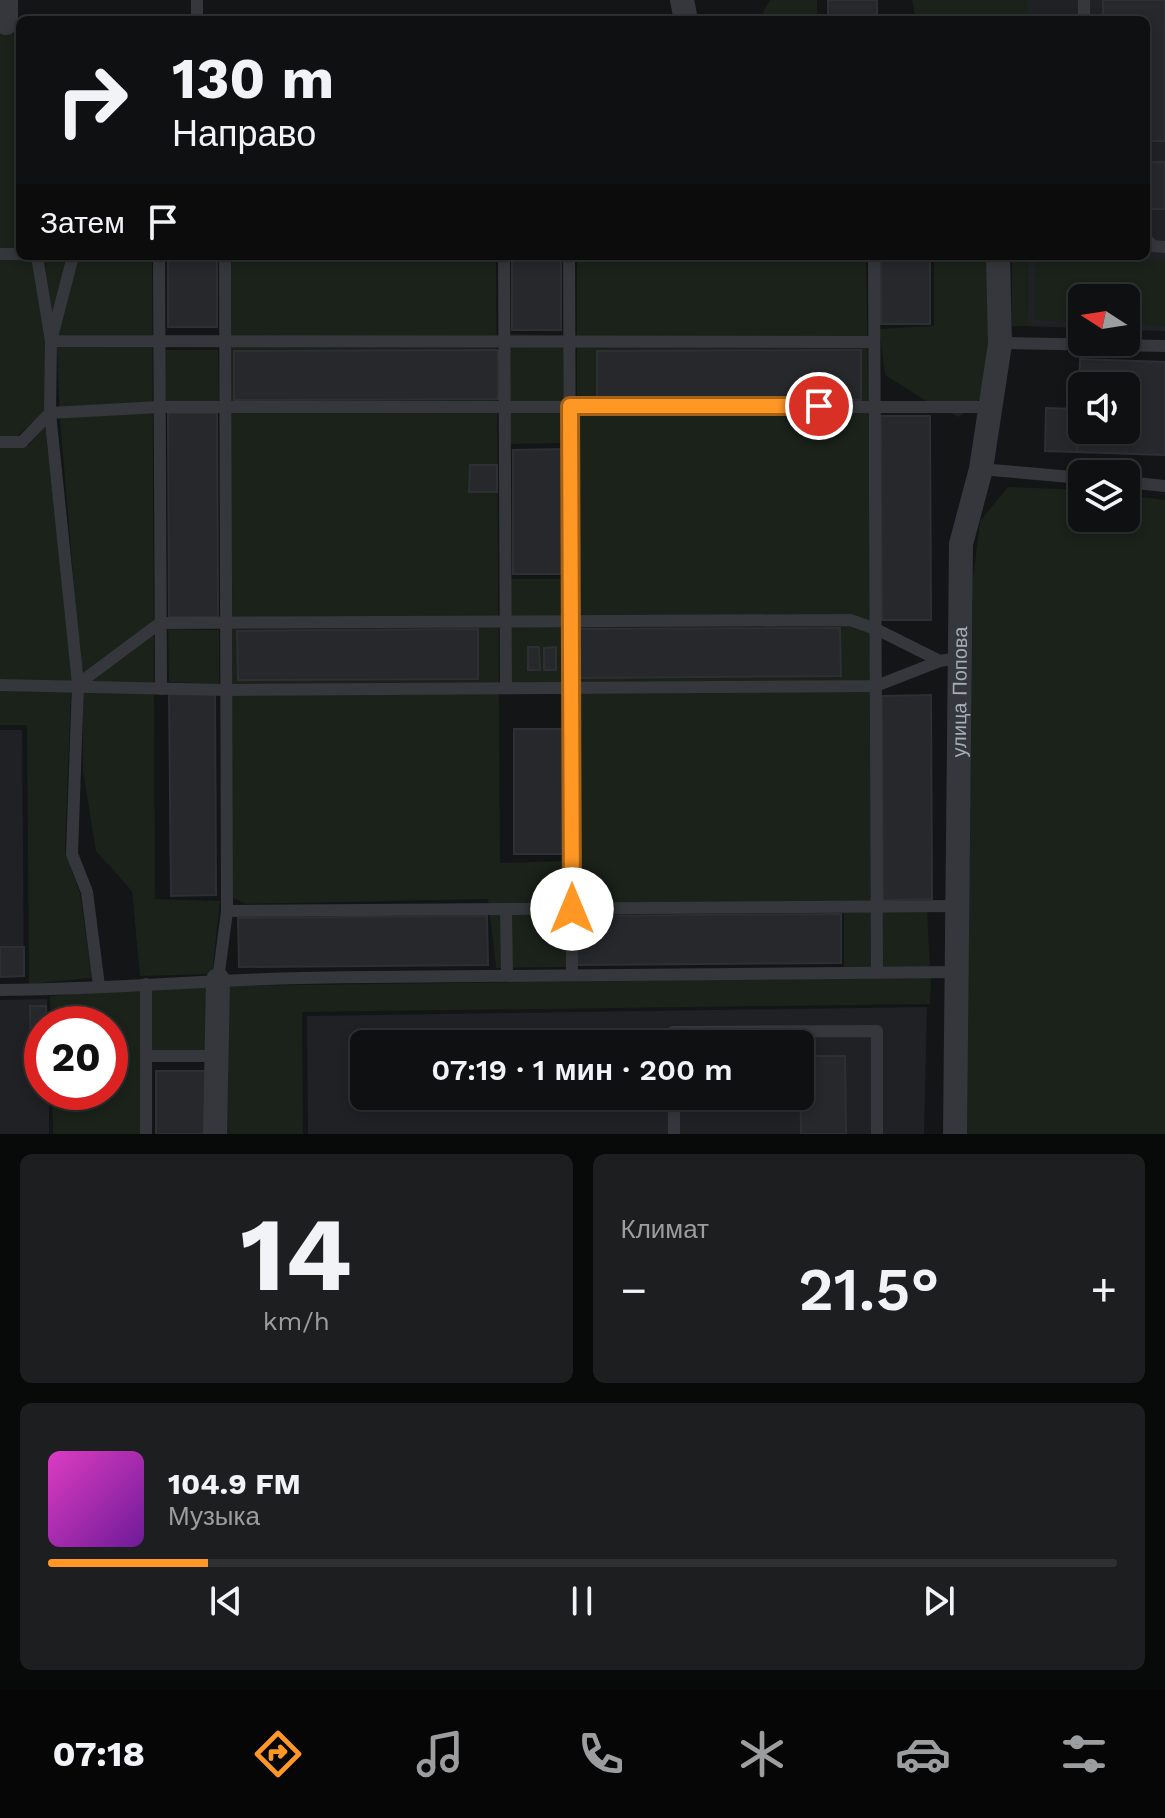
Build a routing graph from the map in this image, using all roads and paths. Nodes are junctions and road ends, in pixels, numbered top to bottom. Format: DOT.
graph roads {
  1 [pos="38,260"];
  2 [pos="72,260"];
  3 [pos="159,260"];
  4 [pos="225,260"];
  5 [pos="504,260"];
  6 [pos="569,260"];
  7 [pos="874,260"];
  8 [pos="998,260"];
  9 [pos="51,341"];
  10 [pos="570,341"];
  11 [pos="159,342"];
  12 [pos="504,342"];
  13 [pos="874,342"];
  14 [pos="225,343"];
  15 [pos="1009,343"];
  16 [pos="1165,346"];
  17 [pos="505,406"];
  18 [pos="570,406"];
  19 [pos="875,406"];
  20 [pos="160,407"];
  21 [pos="991,407"];
  22 [pos="226,408"];
  23 [pos="50,413"];
  24 [pos="0,442"];
  25 [pos="981,469"];
  26 [pos="1068,477"];
  27 [pos="1140,483"];
  28 [pos="1165,486"];
  29 [pos="571,621"];
  30 [pos="505,622"];
  31 [pos="160,623"];
  32 [pos="226,624"];
  33 [pos="876,629"];
  34 [pos="949,660"];
  35 [pos="78,684"];
  36 [pos="0,685"];
  37 [pos="876,686"];
  38 [pos="571,687"];
  39 [pos="506,688"];
  40 [pos="161,689"];
  41 [pos="226,690"];
  42 [pos="958,906"];
  43 [pos="877,907"];
  44 [pos="506,909"];
  45 [pos="572,909"];
  46 [pos="227,911"];
  47 [pos="958,972"];
  48 [pos="877,973"];
  49 [pos="507,974"];
  50 [pos="572,974"];
  51 [pos="218,980"];
  52 [pos="146,984"];
  53 [pos="99,986"];
  54 [pos="0,990"];
  55 [pos="814,1031"];
  56 [pos="146,1056"];
  57 [pos="215,1056"];
  58 [pos="674,1110"];
  59 [pos="146,1134"];
  60 [pos="215,1134"];
  61 [pos="674,1134"];
  62 [pos="877,1134"];
  63 [pos="955,1134"];
  1 -- 9 [label="lane"];
  2 -- 9 [label="lane"];
  3 -- 11 [label="lane"];
  4 -- 14 [label="lane"];
  5 -- 12 [label="lane"];
  6 -- 10 [label="lane"];
  7 -- 13 [label="lane"];
  8 -- 21 [label="street, улица Попова"];
  9 -- 11 [label="lane"];
  9 -- 23 [label="lane"];
  10 -- 12 [label="lane"];
  10 -- 13 [label="lane"];
  10 -- 18 [label="lane"];
  11 -- 14 [label="lane"];
  11 -- 20 [label="lane"];
  12 -- 14 [label="lane"];
  12 -- 17 [label="lane"];
  13 -- 19 [label="lane"];
  14 -- 22 [label="lane"];
  15 -- 16 [label="lane"];
  17 -- 18 [label="lane"];
  17 -- 22 [label="lane"];
  17 -- 30 [label="lane"];
  18 -- 19 [label="lane"];
  18 -- 29 [label="lane"];
  19 -- 21 [label="lane"];
  19 -- 33 [label="lane"];
  20 -- 22 [label="lane"];
  20 -- 23 [label="lane"];
  20 -- 31 [label="lane"];
  21 -- 25 [label="street, улица Попова"];
  22 -- 32 [label="lane"];
  23 -- 24 [label="lane"];
  23 -- 35 [label="lane"];
  25 -- 26 [label="lane"];
  25 -- 34 [label="street, улица Попова"];
  27 -- 28 [label="lane"];
  29 -- 30 [label="lane"];
  29 -- 33 [label="lane"];
  29 -- 38 [label="lane"];
  30 -- 32 [label="lane"];
  30 -- 39 [label="lane"];
  31 -- 32 [label="lane"];
  31 -- 35 [label="lane"];
  31 -- 40 [label="lane"];
  32 -- 41 [label="lane"];
  33 -- 34 [label="lane"];
  33 -- 37 [label="lane"];
  34 -- 37 [label="lane"];
  34 -- 42 [label="street, улица Попова"];
  35 -- 36 [label="lane"];
  35 -- 40 [label="lane"];
  35 -- 53 [label="lane"];
  37 -- 38 [label="lane"];
  37 -- 43 [label="lane"];
  38 -- 39 [label="lane"];
  38 -- 45 [label="lane"];
  39 -- 41 [label="lane"];
  40 -- 41 [label="lane"];
  41 -- 46 [label="lane"];
  42 -- 43 [label="lane"];
  42 -- 47 [label="street, улица Попова"];
  43 -- 45 [label="lane"];
  43 -- 48 [label="lane"];
  44 -- 45 [label="lane"];
  44 -- 46 [label="lane"];
  44 -- 49 [label="lane"];
  45 -- 50 [label="lane"];
  46 -- 51 [label="lane"];
  47 -- 48 [label="lane"];
  47 -- 63 [label="street, улица Попова"];
  48 -- 50 [label="lane"];
  49 -- 50 [label="lane"];
  49 -- 51 [label="lane"];
  51 -- 52 [label="lane"];
  51 -- 57 [label="street"];
  52 -- 53 [label="lane"];
  52 -- 56 [label="lane"];
  53 -- 54 [label="lane"];
  55 -- 62 [label="lane"];
  56 -- 57 [label="lane"];
  56 -- 59 [label="lane"];
  57 -- 60 [label="street"];
  58 -- 61 [label="lane"];
}
